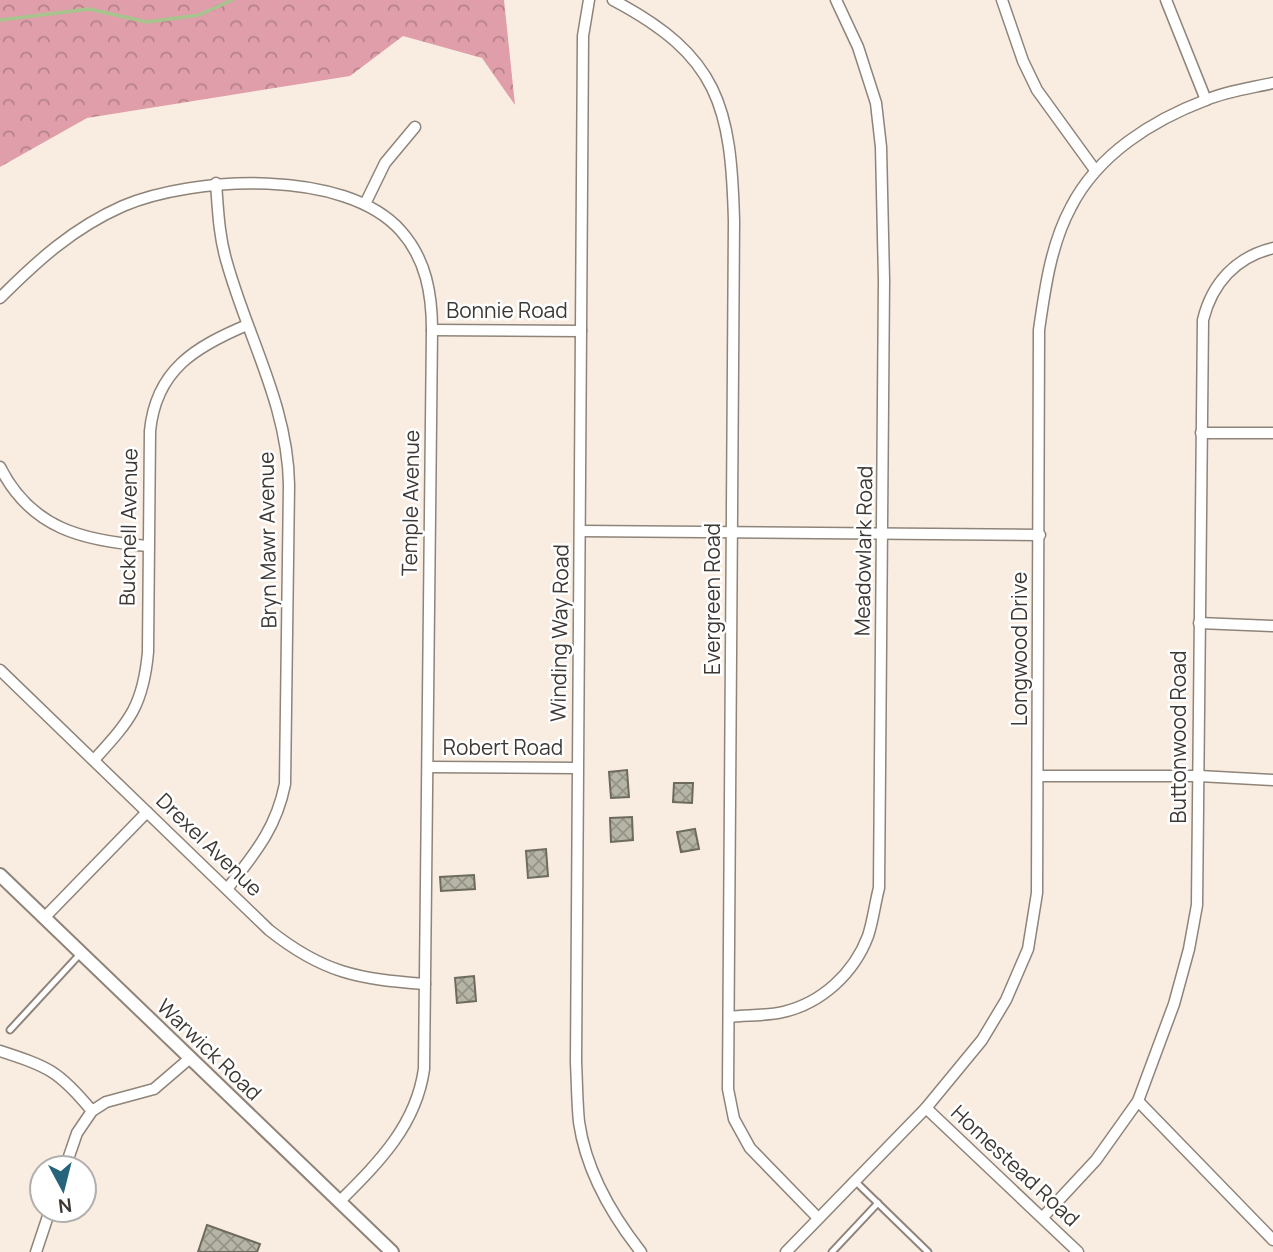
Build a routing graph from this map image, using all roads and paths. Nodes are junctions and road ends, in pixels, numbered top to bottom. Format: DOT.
graph roads {
  1 [pos="589,0"];
  2 [pos="613,0"];
  3 [pos="836,0"];
  4 [pos="1002,0"];
  5 [pos="1166,0"];
  6 [pos="1273,83"];
  7 [pos="1206,100"];
  8 [pos="415,127"];
  9 [pos="1095,170"];
  10 [pos="216,183"];
  11 [pos="365,204"];
  12 [pos="1273,248"];
  13 [pos="0,298"];
  14 [pos="247,325"];
  15 [pos="432,330"];
  16 [pos="581,331"];
  17 [pos="1201,433"];
  18 [pos="1273,433"];
  19 [pos="0,467"];
  20 [pos="581,531"];
  21 [pos="733,532"];
  22 [pos="884,533"];
  23 [pos="1040,535"];
  24 [pos="148,546"];
  25 [pos="1199,623"];
  26 [pos="1273,626"];
  27 [pos="0,670"];
  28 [pos="94,760"];
  29 [pos="428,766"];
  30 [pos="577,768"];
  31 [pos="1039,776"];
  32 [pos="1199,776"];
  33 [pos="1273,779"];
  34 [pos="147,812"];
  35 [pos="0,875"];
  36 [pos="226,889"];
  37 [pos="44,918"];
  38 [pos="81,953"];
  39 [pos="425,984"];
  40 [pos="729,1017"];
  41 [pos="10,1030"];
  42 [pos="0,1051"];
  43 [pos="189,1059"];
  44 [pos="1138,1101"];
  45 [pos="926,1108"];
  46 [pos="92,1111"];
  47 [pos="70,1154"];
  48 [pos="855,1181"];
  49 [pos="339,1202"];
  50 [pos="878,1203"];
  51 [pos="818,1217"];
  52 [pos="1043,1217"];
  53 [pos="45,1224"];
  54 [pos="1273,1240"];
  55 [pos="36,1252"];
  56 [pos="392,1252"];
  57 [pos="642,1252"];
  58 [pos="786,1252"];
  59 [pos="832,1252"];
  60 [pos="928,1252"];
  61 [pos="1078,1252"];
  1 -- 16 [label="street, Winding Way Road"];
  2 -- 21 [label="street, Evergreen Road"];
  3 -- 22 [label="street, Meadowlark Road"];
  4 -- 9 [label="street"];
  5 -- 7 [label="street"];
  6 -- 7 [label="street, Longwood Drive"];
  7 -- 9 [label="street, Longwood Drive"];
  8 -- 11 [label="street"];
  9 -- 23 [label="street, Longwood Drive"];
  10 -- 11 [label="street, Temple Avenue"];
  10 -- 13 [label="street, Temple Avenue"];
  10 -- 14 [label="street, Bryn Mawr Avenue"];
  11 -- 15 [label="street, Temple Avenue"];
  12 -- 17 [label="street, Buttonwood Road"];
  14 -- 24 [label="street, Bucknell Avenue"];
  14 -- 36 [label="street, Bryn Mawr Avenue"];
  15 -- 16 [label="street, Bonnie Road"];
  15 -- 29 [label="street, Temple Avenue"];
  16 -- 20 [label="street, Winding Way Road"];
  17 -- 18 [label="street"];
  17 -- 25 [label="street, Buttonwood Road"];
  19 -- 24 [label="street"];
  20 -- 21 [label="street"];
  20 -- 30 [label="street, Winding Way Road"];
  21 -- 22 [label="street"];
  21 -- 40 [label="street, Evergreen Road"];
  22 -- 23 [label="street"];
  22 -- 40 [label="street, Meadowlark Road"];
  23 -- 31 [label="street, Longwood Drive"];
  24 -- 28 [label="street, Bucknell Avenue"];
  25 -- 26 [label="street"];
  25 -- 32 [label="street, Buttonwood Road"];
  27 -- 28 [label="street, Drexel Avenue"];
  28 -- 34 [label="street, Drexel Avenue"];
  29 -- 30 [label="street, Robert Road"];
  29 -- 39 [label="street, Temple Avenue"];
  30 -- 57 [label="street, Winding Way Road"];
  31 -- 32 [label="street"];
  31 -- 45 [label="street, Longwood Drive"];
  32 -- 33 [label="street"];
  32 -- 44 [label="street, Buttonwood Road"];
  34 -- 36 [label="street, Drexel Avenue"];
  34 -- 37 [label="street"];
  35 -- 37 [label="street, Warwick Road"];
  36 -- 39 [label="street, Drexel Avenue"];
  37 -- 38 [label="street, Warwick Road"];
  38 -- 41 [label="lane"];
  38 -- 43 [label="street, Warwick Road"];
  39 -- 49 [label="street, Temple Avenue"];
  40 -- 51 [label="street, Evergreen Road"];
  42 -- 46 [label="street"];
  43 -- 46 [label="street"];
  43 -- 49 [label="street, Warwick Road"];
  44 -- 52 [label="street, Buttonwood Road"];
  44 -- 54 [label="street"];
  45 -- 48 [label="street, Longwood Drive"];
  45 -- 52 [label="street, Homestead Road"];
  46 -- 47 [label="street"];
  48 -- 50 [label="lane"];
  48 -- 51 [label="street, Longwood Drive"];
  49 -- 56 [label="street, Warwick Road"];
  50 -- 59 [label="lane"];
  50 -- 60 [label="lane"];
  51 -- 58 [label="street, Longwood Drive"];
  52 -- 61 [label="street, Homestead Road"];
  53 -- 55 [label="street"];
}
